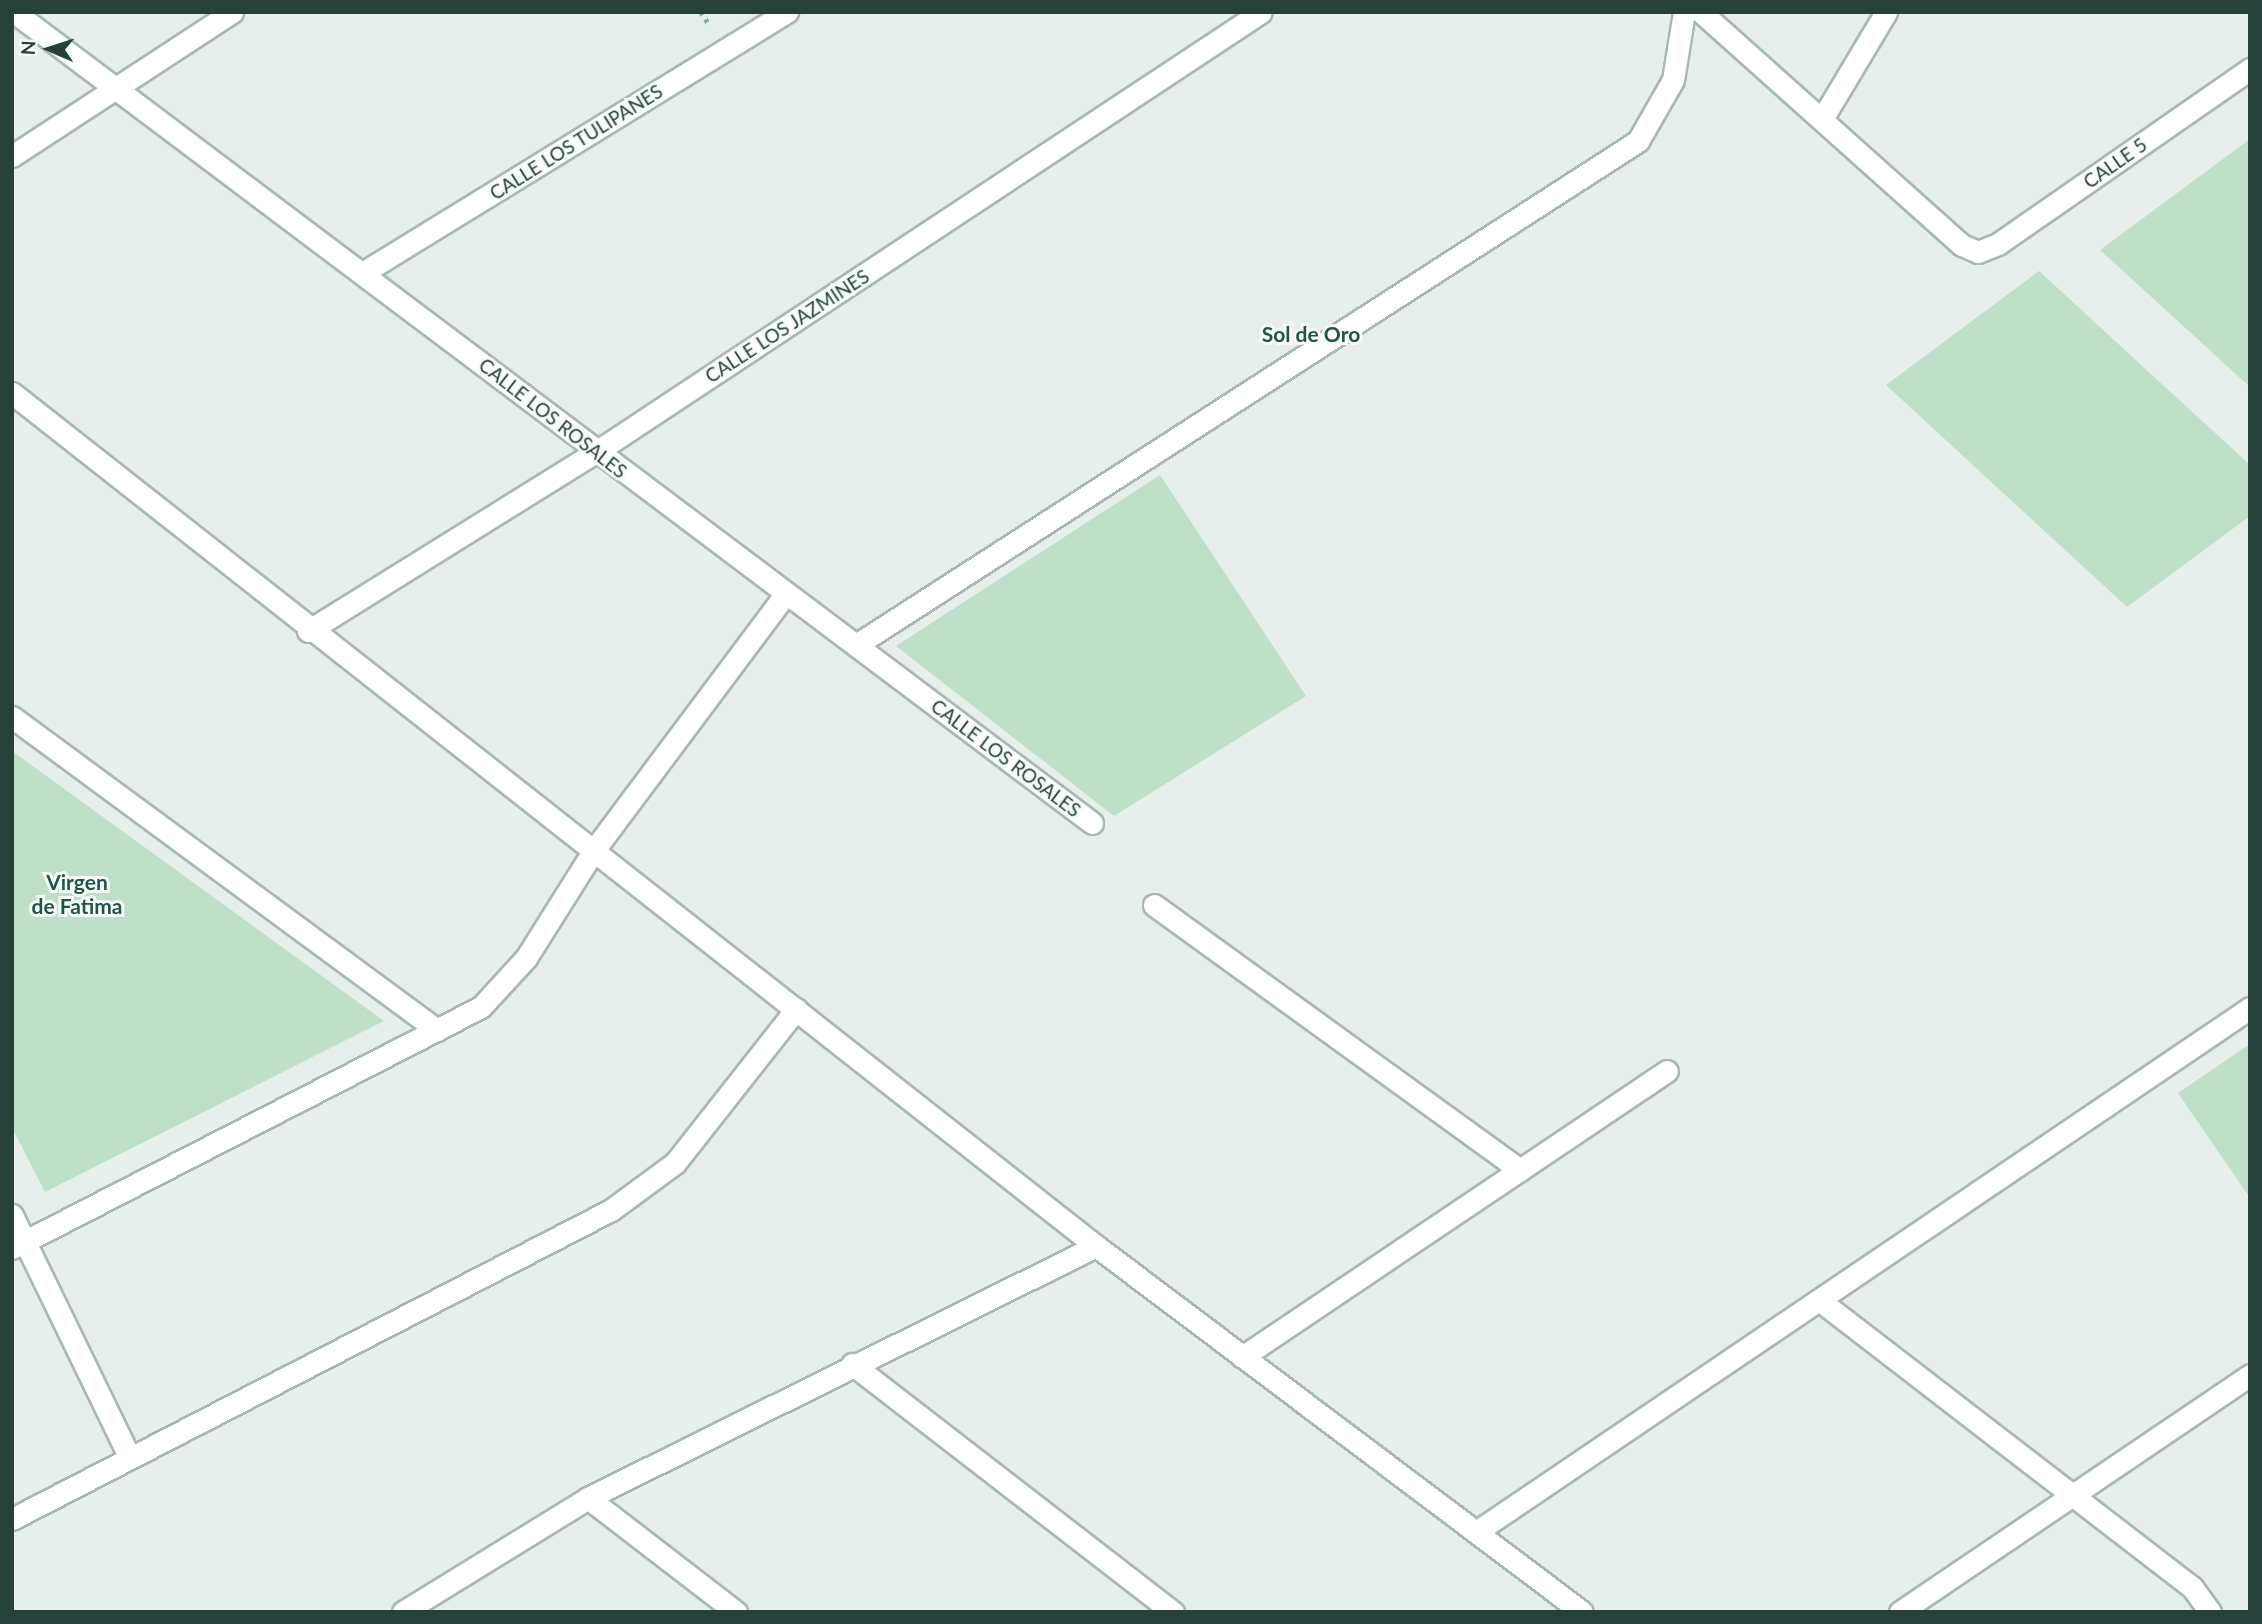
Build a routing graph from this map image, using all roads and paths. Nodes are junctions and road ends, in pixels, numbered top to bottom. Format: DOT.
graph roads {
  1 [pos="14,12"];
  2 [pos="232,12"];
  3 [pos="787,12"];
  4 [pos="1261,12"];
  5 [pos="1684,12"];
  6 [pos="1701,12"];
  7 [pos="1886,12"];
  8 [pos="2250,69"];
  9 [pos="115,92"];
  10 [pos="1822,119"];
  11 [pos="12,156"];
  12 [pos="364,272"];
  13 [pos="12,393"];
  14 [pos="596,452"];
  15 [pos="783,597"];
  16 [pos="308,631"];
  17 [pos="856,645"];
  18 [pos="12,717"];
  19 [pos="1091,823"];
  20 [pos="594,850"];
  21 [pos="1154,905"];
  22 [pos="2250,1008"];
  23 [pos="796,1009"];
  24 [pos="437,1030"];
  25 [pos="1667,1071"];
  26 [pos="1520,1170"];
  27 [pos="12,1215"];
  28 [pos="19,1245"];
  29 [pos="1096,1246"];
  30 [pos="1819,1300"];
  31 [pos="1242,1357"];
  32 [pos="852,1364"];
  33 [pos="2250,1375"];
  34 [pos="130,1458"];
  35 [pos="2073,1494"];
  36 [pos="587,1498"];
  37 [pos="12,1519"];
  38 [pos="1476,1532"];
  39 [pos="403,1612"];
  40 [pos="736,1612"];
  41 [pos="1173,1612"];
  42 [pos="1582,1612"];
  43 [pos="1900,1612"];
  44 [pos="2210,1612"];
  1 -- 9 [label="street, CALLE LOS ROSALES"];
  2 -- 9 [label="street"];
  3 -- 12 [label="street, CALLE LOS TULIPANES"];
  4 -- 14 [label="street, CALLE LOS JAZMINES"];
  5 -- 17 [label="street"];
  6 -- 10 [label="street"];
  7 -- 10 [label="street"];
  8 -- 10 [label="street, CALLE 5"];
  9 -- 11 [label="street"];
  9 -- 12 [label="street, CALLE LOS ROSALES"];
  12 -- 14 [label="street, CALLE LOS ROSALES"];
  13 -- 16 [label="street"];
  14 -- 15 [label="street, CALLE LOS ROSALES"];
  14 -- 16 [label="street, CALLE LOS JAZMINES"];
  15 -- 17 [label="street, CALLE LOS ROSALES"];
  15 -- 20 [label="street"];
  16 -- 20 [label="street"];
  17 -- 19 [label="street, CALLE LOS ROSALES"];
  18 -- 24 [label="street"];
  20 -- 23 [label="street"];
  20 -- 24 [label="street"];
  21 -- 26 [label="street"];
  22 -- 30 [label="street"];
  23 -- 29 [label="street"];
  23 -- 34 [label="street"];
  24 -- 28 [label="street"];
  25 -- 26 [label="street"];
  26 -- 31 [label="street"];
  27 -- 28 [label="street"];
  28 -- 34 [label="street"];
  29 -- 31 [label="street"];
  29 -- 32 [label="street"];
  30 -- 35 [label="street"];
  30 -- 38 [label="street"];
  31 -- 38 [label="street"];
  32 -- 36 [label="street"];
  32 -- 41 [label="street"];
  33 -- 35 [label="street"];
  34 -- 37 [label="street"];
  35 -- 43 [label="street"];
  35 -- 44 [label="street"];
  36 -- 39 [label="street"];
  36 -- 40 [label="street"];
  38 -- 42 [label="street"];
}
